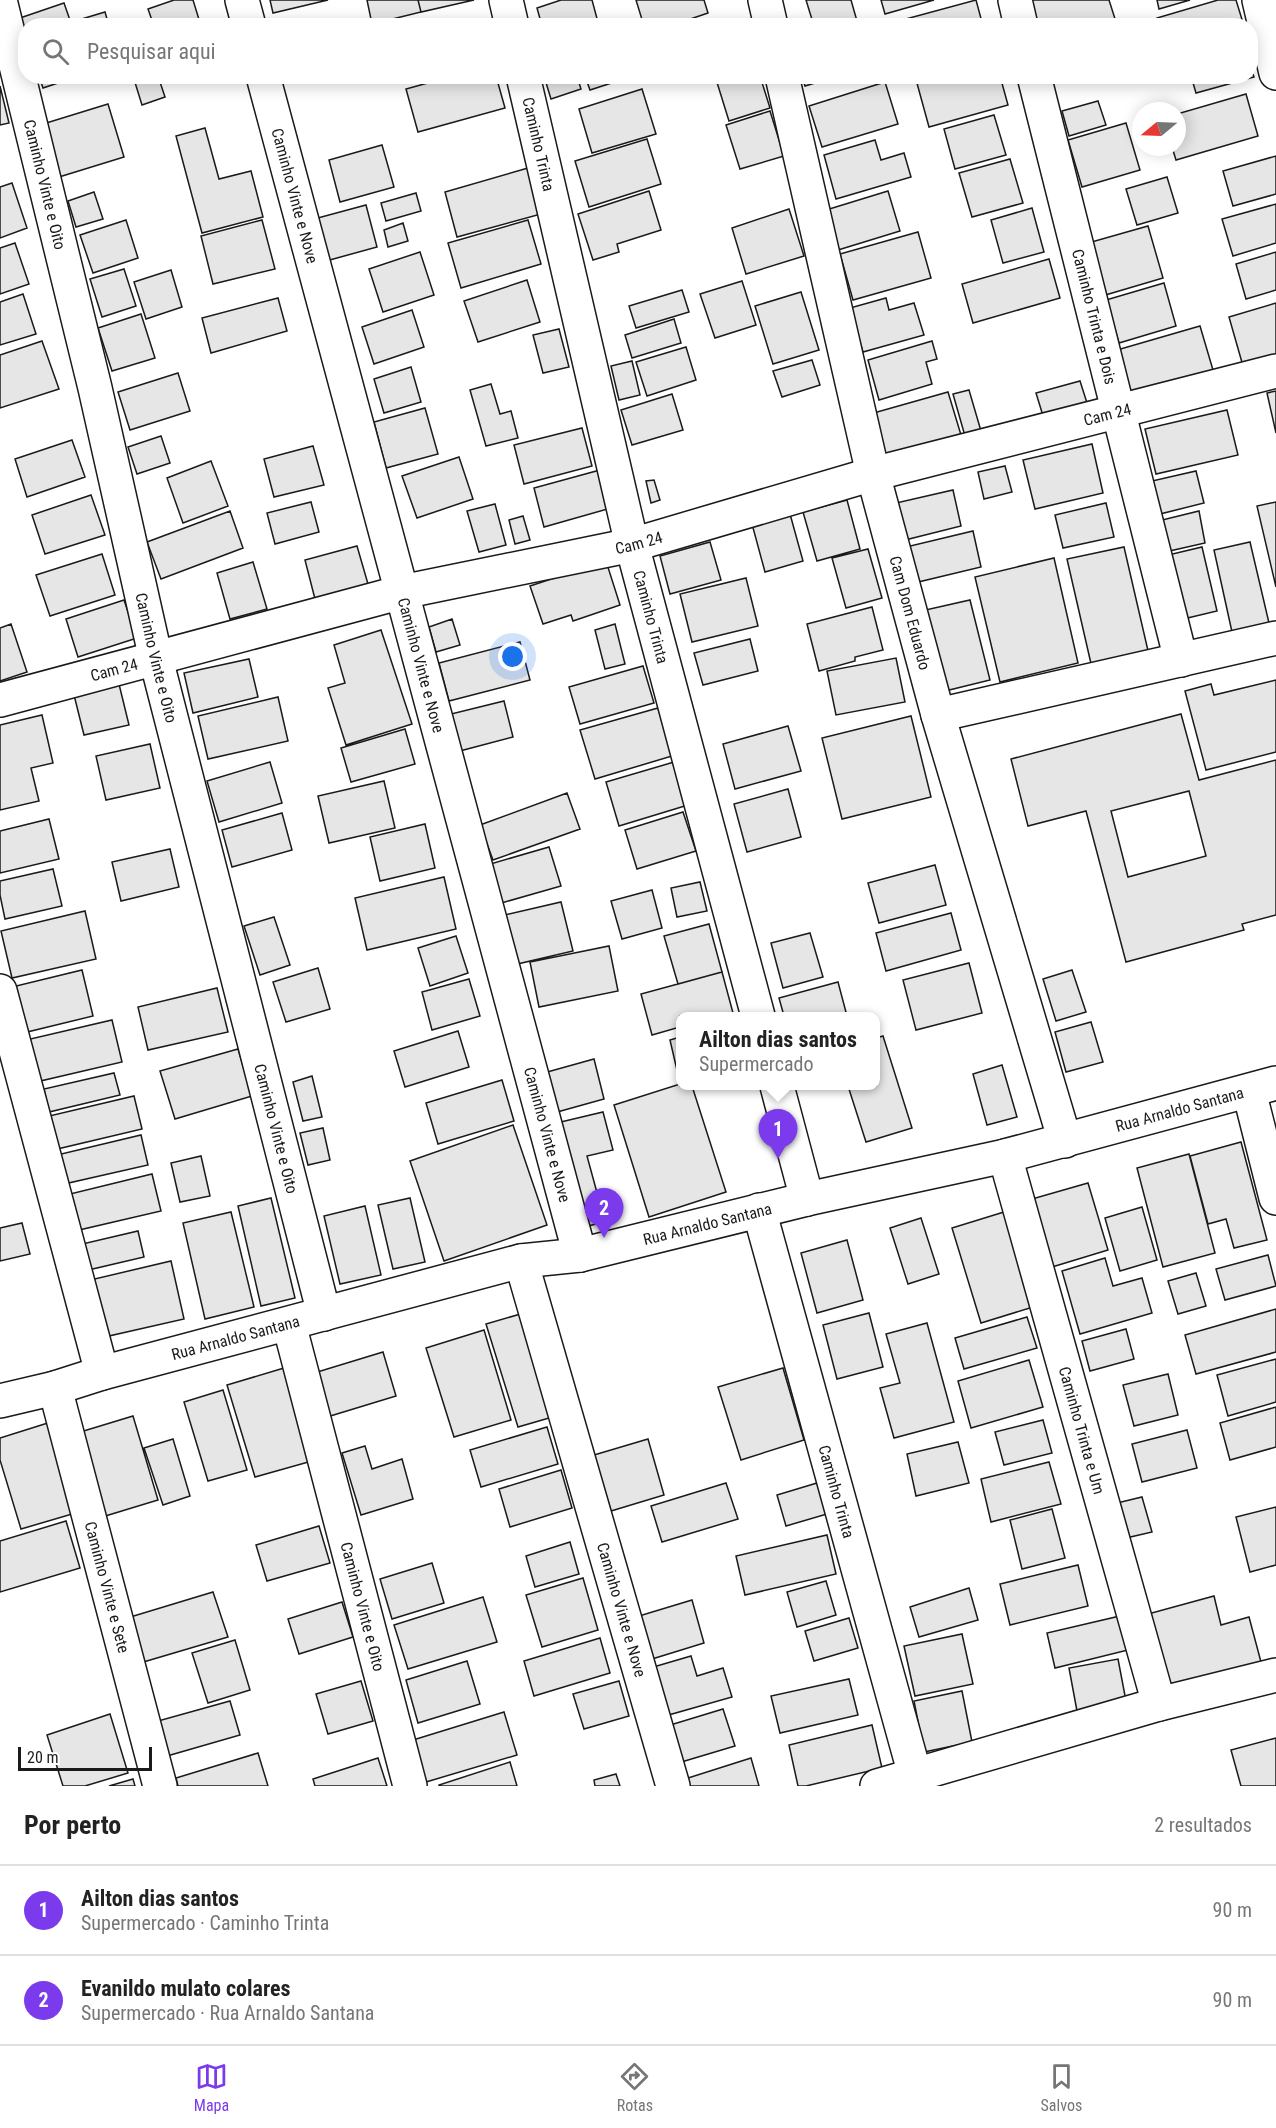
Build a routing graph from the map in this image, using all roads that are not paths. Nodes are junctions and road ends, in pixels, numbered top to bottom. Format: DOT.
graph roads {
  1 [pos="0,0"];
  2 [pos="242,0"];
  3 [pos="506,0"];
  4 [pos="765,0"];
  5 [pos="1015,0"];
  6 [pos="1259,0"];
  7 [pos="247,18"];
  8 [pos="510,18"];
  9 [pos="769,18"];
  10 [pos="1019,18"];
  11 [pos="1276,73"];
  12 [pos="18,74"];
  13 [pos="21,84"];
  14 [pos="265,84"];
  15 [pos="526,84"];
  16 [pos="784,84"];
  17 [pos="1036,84"];
  18 [pos="1276,371"];
  19 [pos="1116,410"];
  20 [pos="873,474"];
  21 [pos="632,546"];
  22 [pos="402,592"];
  23 [pos="1276,638"];
  24 [pos="156,659"];
  25 [pos="1180,660"];
  26 [pos="0,700"];
  27 [pos="938,715"];
  28 [pos="0,991"];
  29 [pos="757,1012"];
  30 [pos="1262,1087"];
  31 [pos="778,1090"];
  32 [pos="1065,1141"];
  33 [pos="1005,1156"];
  34 [pos="1276,1198"];
  35 [pos="807,1199"];
  36 [pos="759,1210"];
  37 [pos="580,1255"];
  38 [pos="521,1261"];
  39 [pos="324,1314"];
  40 [pos="289,1324"];
  41 [pos="102,1373"];
  42 [pos="54,1388"];
  43 [pos="0,1401"];
  44 [pos="1276,1675"];
  45 [pos="1159,1704"];
  46 [pos="915,1775"];
  47 [pos="160,1786"];
  48 [pos="410,1786"];
  49 [pos="673,1786"];
  50 [pos="877,1786"];
  1 -- 12 [label="street, Caminho Vinte e Oito"];
  2 -- 7 [label="street"];
  3 -- 8 [label="street"];
  4 -- 9 [label="street"];
  5 -- 10 [label="street"];
  6 -- 11 [label="street"];
  13 -- 24 [label="street, Caminho Vinte e Oito"];
  14 -- 22 [label="street, Caminho Vinte e Nove"];
  15 -- 21 [label="street, Caminho Trinta"];
  16 -- 20 [label="street, Cam Dom Eduardo"];
  17 -- 19 [label="street, Caminho Trinta e Dois"];
  18 -- 19 [label="street, Cam 24"];
  19 -- 20 [label="street, Cam 24"];
  19 -- 25 [label="street, Caminho Trinta e Dois"];
  20 -- 21 [label="street, Cam 24"];
  20 -- 27 [label="street, Cam Dom Eduardo"];
  21 -- 22 [label="street, Cam 24"];
  21 -- 29 [label="street, Caminho Trinta"];
  22 -- 24 [label="street, Cam 24"];
  22 -- 37 [label="street, Caminho Vinte e Nove"];
  23 -- 25 [label="street"];
  24 -- 26 [label="street, Cam 24"];
  24 -- 39 [label="street, Caminho Vinte e Oito"];
  25 -- 27 [label="street"];
  27 -- 32 [label="street, Cam Dom Eduardo"];
  28 -- 41 [label="street"];
  30 -- 32 [label="street, Rua Arnaldo Santana"];
  30 -- 34 [label="street"];
  31 -- 35 [label="street"];
  32 -- 33 [label="street, Rua Arnaldo Santana"];
  33 -- 35 [label="street, Rua Arnaldo Santana"];
  33 -- 45 [label="street, Caminho Trinta e Um"];
  35 -- 36 [label="street, Rua Arnaldo Santana"];
  36 -- 37 [label="street, Rua Arnaldo Santana"];
  36 -- 46 [label="street, Caminho Trinta"];
  37 -- 38 [label="street, Rua Arnaldo Santana"];
  38 -- 39 [label="street, Rua Arnaldo Santana"];
  38 -- 49 [label="street, Caminho Vinte e Nove"];
  39 -- 40 [label="street, Rua Arnaldo Santana"];
  40 -- 41 [label="street, Rua Arnaldo Santana"];
  40 -- 48 [label="street, Caminho Vinte e Oito"];
  41 -- 42 [label="street, Rua Arnaldo Santana"];
  42 -- 43 [label="street, Rua Arnaldo Santana"];
  42 -- 47 [label="street, Caminho Vinte e Sete"];
  44 -- 45 [label="street"];
  45 -- 46 [label="street"];
  46 -- 50 [label="street"];
}
